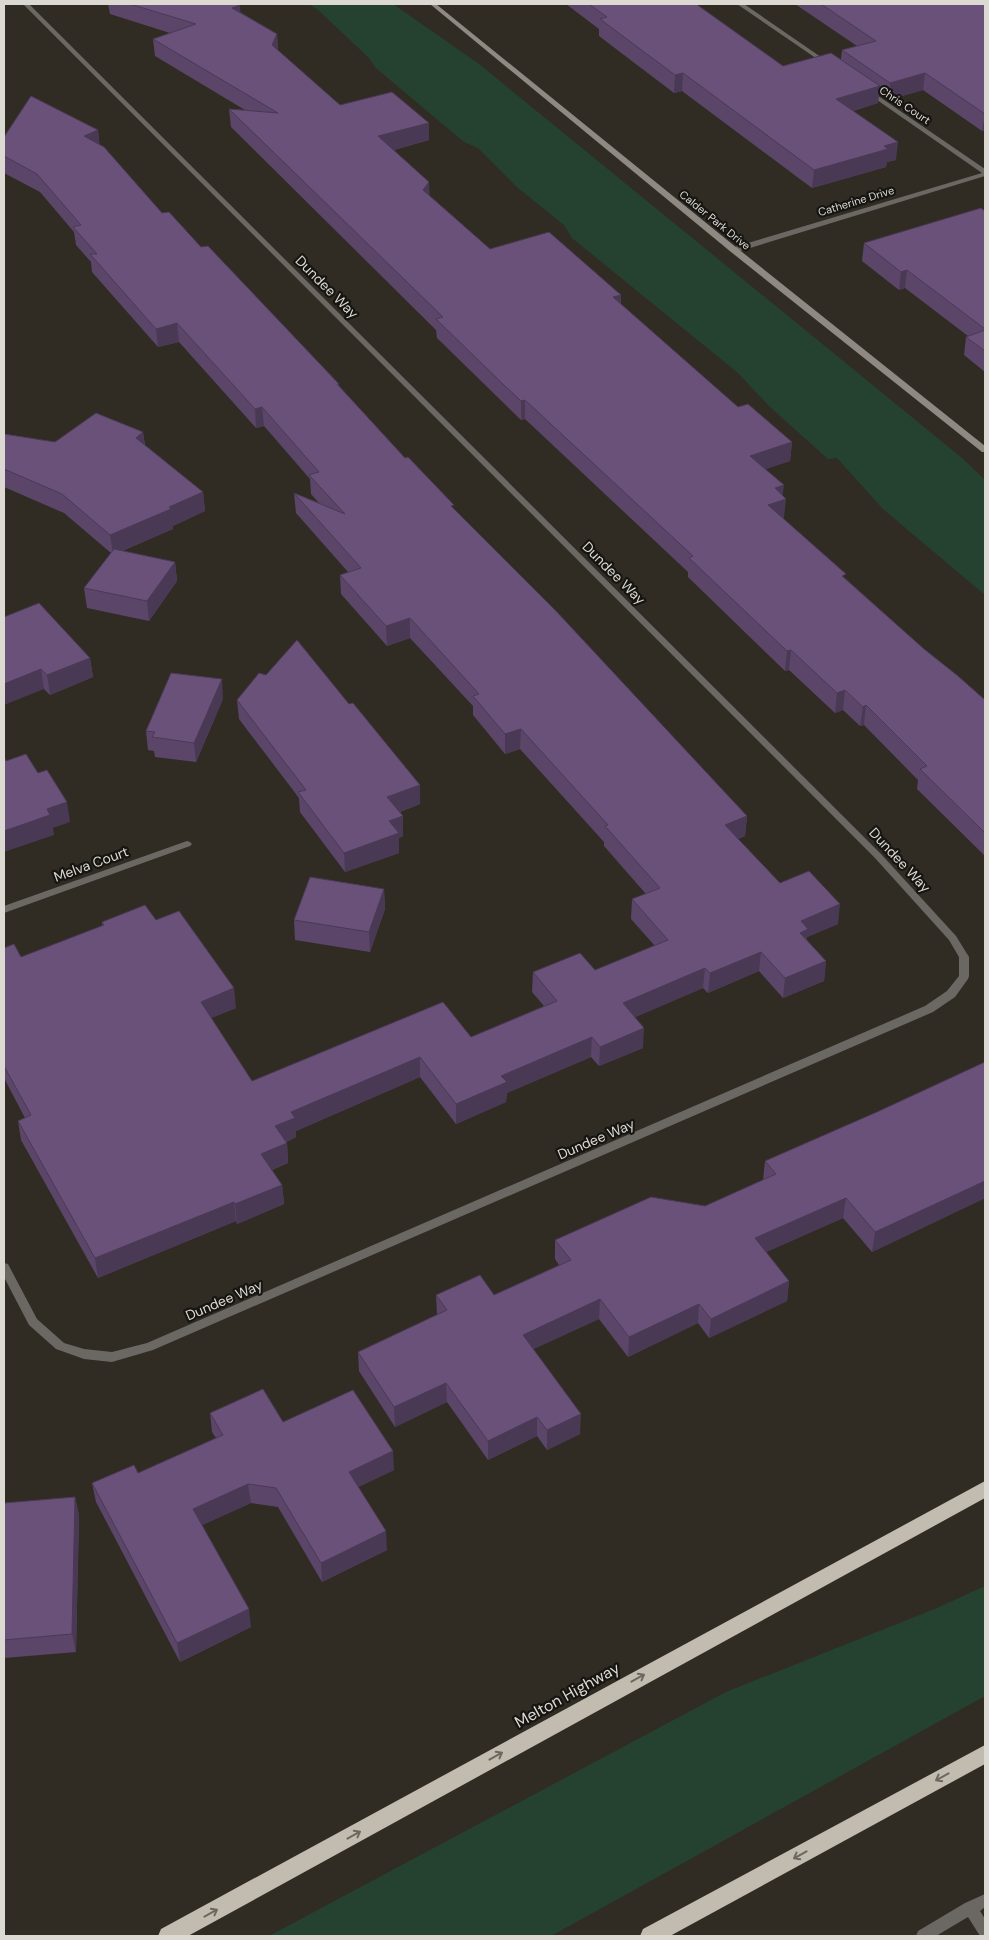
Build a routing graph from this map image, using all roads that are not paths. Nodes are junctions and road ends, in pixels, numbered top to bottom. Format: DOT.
graph roads {
  1 [pos="26,4"];
  2 [pos="433,4"];
  3 [pos="740,4"];
  4 [pos="838,71"];
  5 [pos="862,88"];
  6 [pos="985,173"];
  7 [pos="734,250"];
  8 [pos="985,450"];
  9 [pos="187,844"];
  10 [pos="4,910"];
  11 [pos="4,1267"];
  12 [pos="985,1489"];
  13 [pos="985,1754"];
  14 [pos="985,1900"];
  15 [pos="970,1908"];
  16 [pos="985,1931"];
  17 [pos="168,1936"];
  18 [pos="650,1936"];
  19 [pos="923,1936"];
  1 -- 11 [label="street, Dundee Way"];
  2 -- 7 [label="street, Calder Park Drive"];
  3 -- 4 [label="street"];
  5 -- 6 [label="street, Chris Court"];
  6 -- 7 [label="street, Catherine Drive"];
  7 -- 8 [label="street, Calder Park Drive"];
  9 -- 10 [label="street, Melva Court"];
  17 -- 12 [label="highway, Melton Highway, one-way"];
  13 -- 18 [label="highway, one-way"];
  14 -- 15 [label="street"];
  15 -- 16 [label="street"];
  15 -- 19 [label="street"];
}
